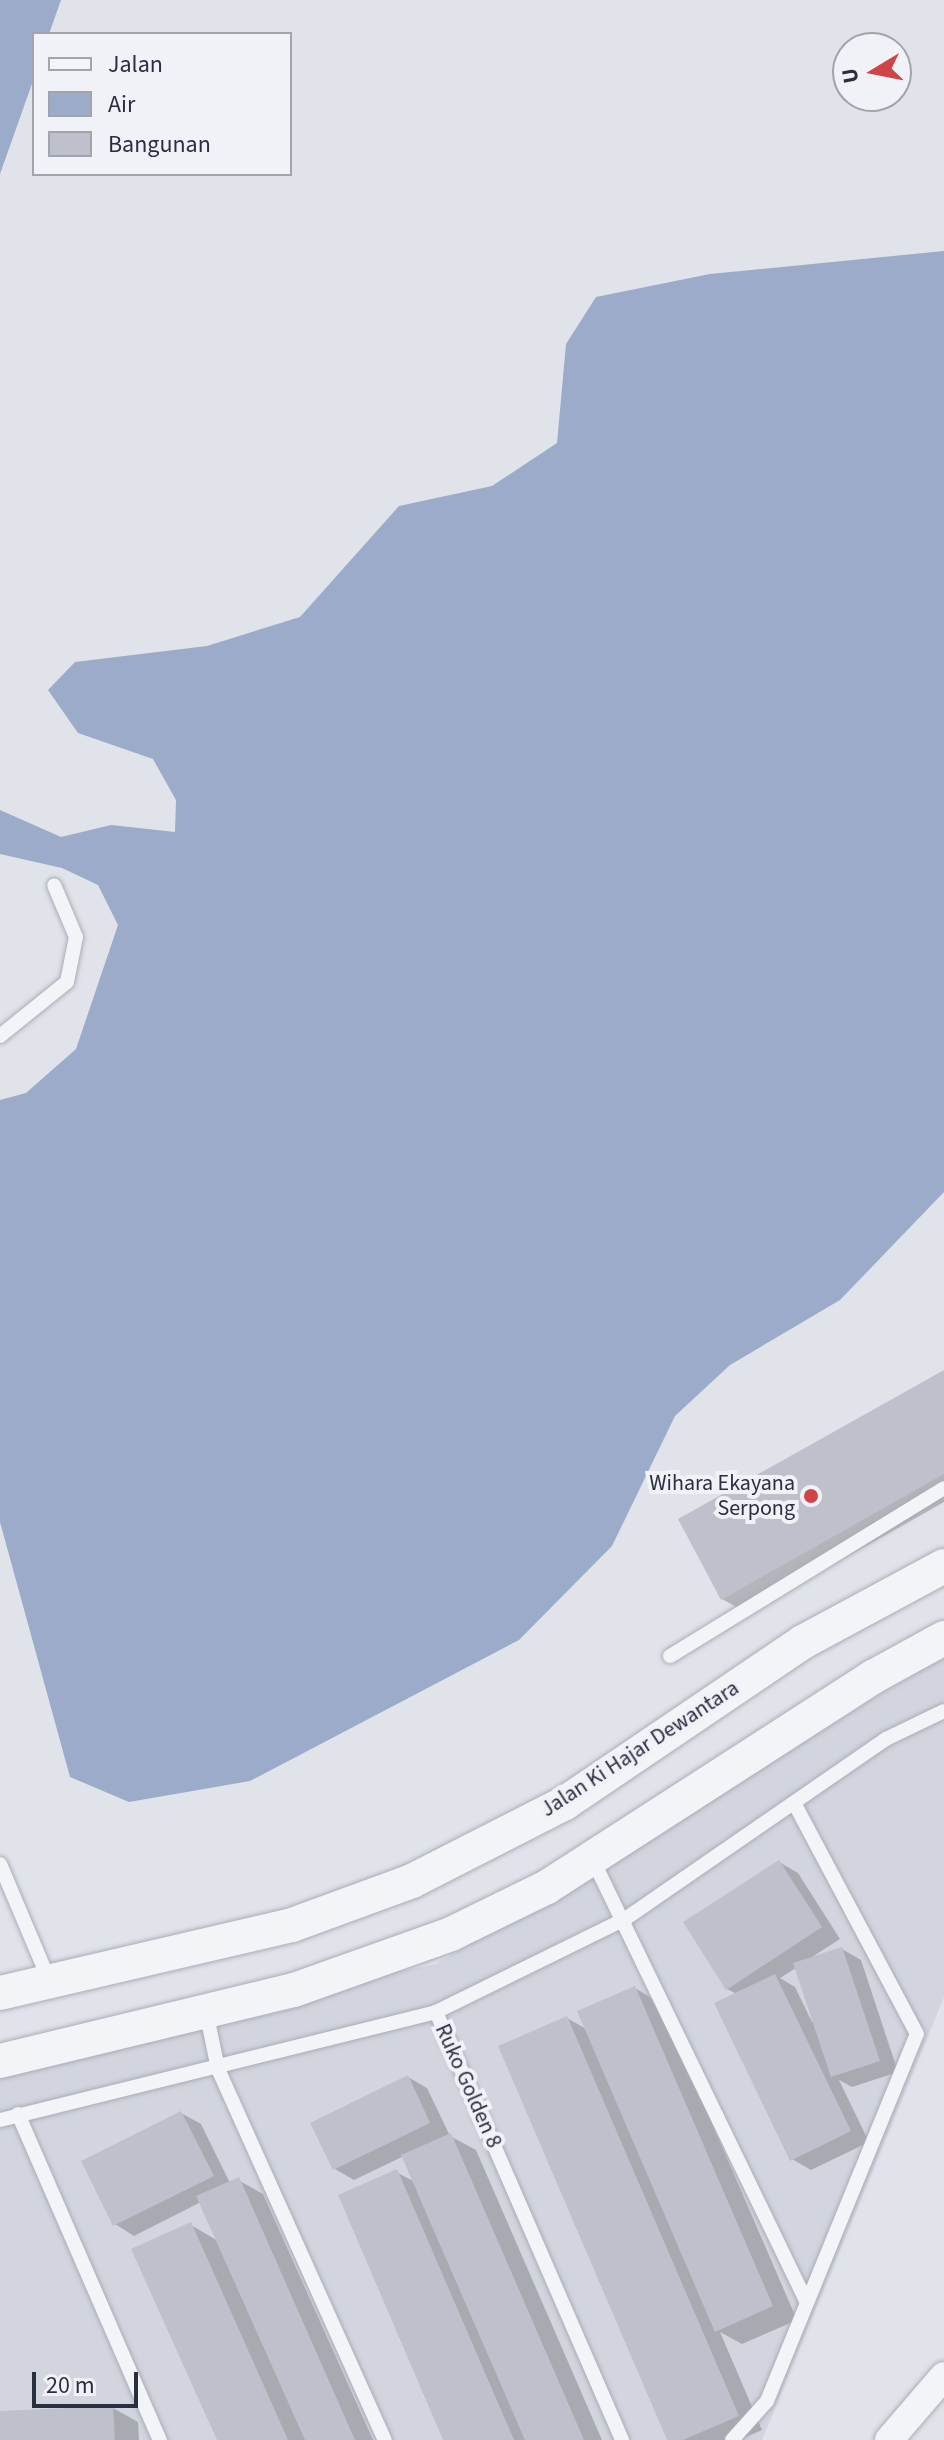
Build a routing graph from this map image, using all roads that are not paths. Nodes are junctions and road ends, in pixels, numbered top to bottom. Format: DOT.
graph roads {
  1 [pos="54,885"];
  2 [pos="0,1036"];
  3 [pos="944,1488"];
  4 [pos="944,1566"];
  5 [pos="944,1638"];
  6 [pos="670,1656"];
  7 [pos="944,1711"];
  8 [pos="796,1806"];
  9 [pos="592,1858"];
  10 [pos="0,1864"];
  11 [pos="625,1919"];
  12 [pos="49,1980"];
  13 [pos="0,1993"];
  14 [pos="206,2010"];
  15 [pos="436,2012"];
  16 [pos="0,2061"];
  17 [pos="218,2069"];
  18 [pos="18,2114"];
  19 [pos="0,2120"];
  20 [pos="806,2301"];
  21 [pos="944,2376"];
  22 [pos="160,2440"];
  23 [pos="385,2440"];
  24 [pos="622,2440"];
  25 [pos="732,2440"];
  26 [pos="889,2440"];
  1 -- 2 [label="lane"];
  3 -- 6 [label="lane"];
  4 -- 12 [label="street, Jalan Ki Hajar Dewantara"];
  5 -- 9 [label="street"];
  7 -- 8 [label="lane"];
  8 -- 11 [label="lane"];
  8 -- 20 [label="lane"];
  9 -- 11 [label="lane"];
  9 -- 14 [label="street"];
  10 -- 12 [label="lane"];
  11 -- 15 [label="lane"];
  11 -- 20 [label="lane"];
  12 -- 13 [label="street, Jalan Ki Hajar Dewantara"];
  14 -- 16 [label="street"];
  14 -- 17 [label="lane"];
  15 -- 17 [label="lane, Ruko Golden 8"];
  15 -- 24 [label="lane, Ruko Golden 8"];
  17 -- 18 [label="lane, Ruko Golden 8"];
  17 -- 23 [label="lane"];
  18 -- 19 [label="lane, Ruko Golden 8"];
  18 -- 22 [label="lane"];
  20 -- 25 [label="lane"];
  21 -- 26 [label="street"];
}
